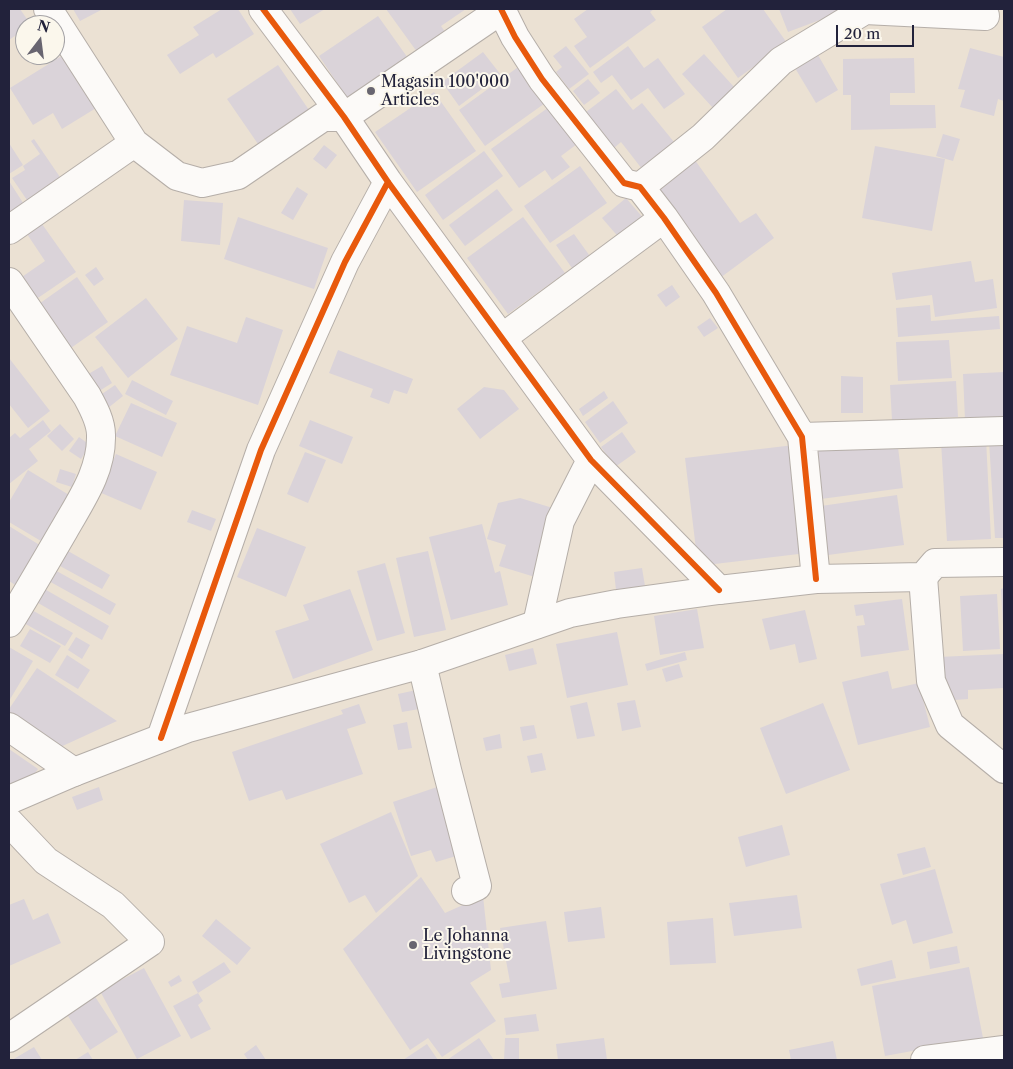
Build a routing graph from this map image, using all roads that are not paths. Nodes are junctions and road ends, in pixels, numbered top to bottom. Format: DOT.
graph roads {
  1 [pos="48,9"];
  2 [pos="263,9"];
  3 [pos="501,9"];
  4 [pos="985,16"];
  5 [pos="344,117"];
  6 [pos="134,142"];
  7 [pos="388,182"];
  8 [pos="640,187"];
  9 [pos="664,218"];
  10 [pos="9,230"];
  11 [pos="9,282"];
  12 [pos="502,338"];
  13 [pos="1004,431"];
  14 [pos="802,437"];
  15 [pos="591,460"];
  16 [pos="1004,562"];
  17 [pos="923,577"];
  18 [pos="816,579"];
  19 [pos="719,590"];
  20 [pos="9,623"];
  21 [pos="537,624"];
  22 [pos="422,664"];
  23 [pos="9,727"];
  24 [pos="161,738"];
  25 [pos="1004,770"];
  26 [pos="74,772"];
  27 [pos="9,800"];
  28 [pos="9,822"];
  29 [pos="466,891"];
  30 [pos="9,1038"];
  31 [pos="1004,1050"];
  32 [pos="925,1060"];
  1 -- 6 [label="street"];
  2 -- 5 [label="street"];
  3 -- 5 [label="street"];
  3 -- 8 [label="street"];
  4 -- 8 [label="street"];
  5 -- 6 [label="street"];
  5 -- 7 [label="street"];
  6 -- 10 [label="street"];
  7 -- 12 [label="street"];
  7 -- 24 [label="street"];
  8 -- 9 [label="street"];
  9 -- 12 [label="street"];
  9 -- 14 [label="street"];
  11 -- 20 [label="street"];
  12 -- 15 [label="street"];
  13 -- 14 [label="street"];
  14 -- 18 [label="street"];
  15 -- 19 [label="street"];
  15 -- 21 [label="street"];
  16 -- 17 [label="street"];
  17 -- 18 [label="street"];
  17 -- 25 [label="street"];
  18 -- 19 [label="street"];
  19 -- 21 [label="street"];
  21 -- 22 [label="street"];
  22 -- 24 [label="street"];
  22 -- 29 [label="street"];
  23 -- 26 [label="street"];
  24 -- 26 [label="street"];
  26 -- 27 [label="street"];
  28 -- 30 [label="street"];
  31 -- 32 [label="street"];
}
